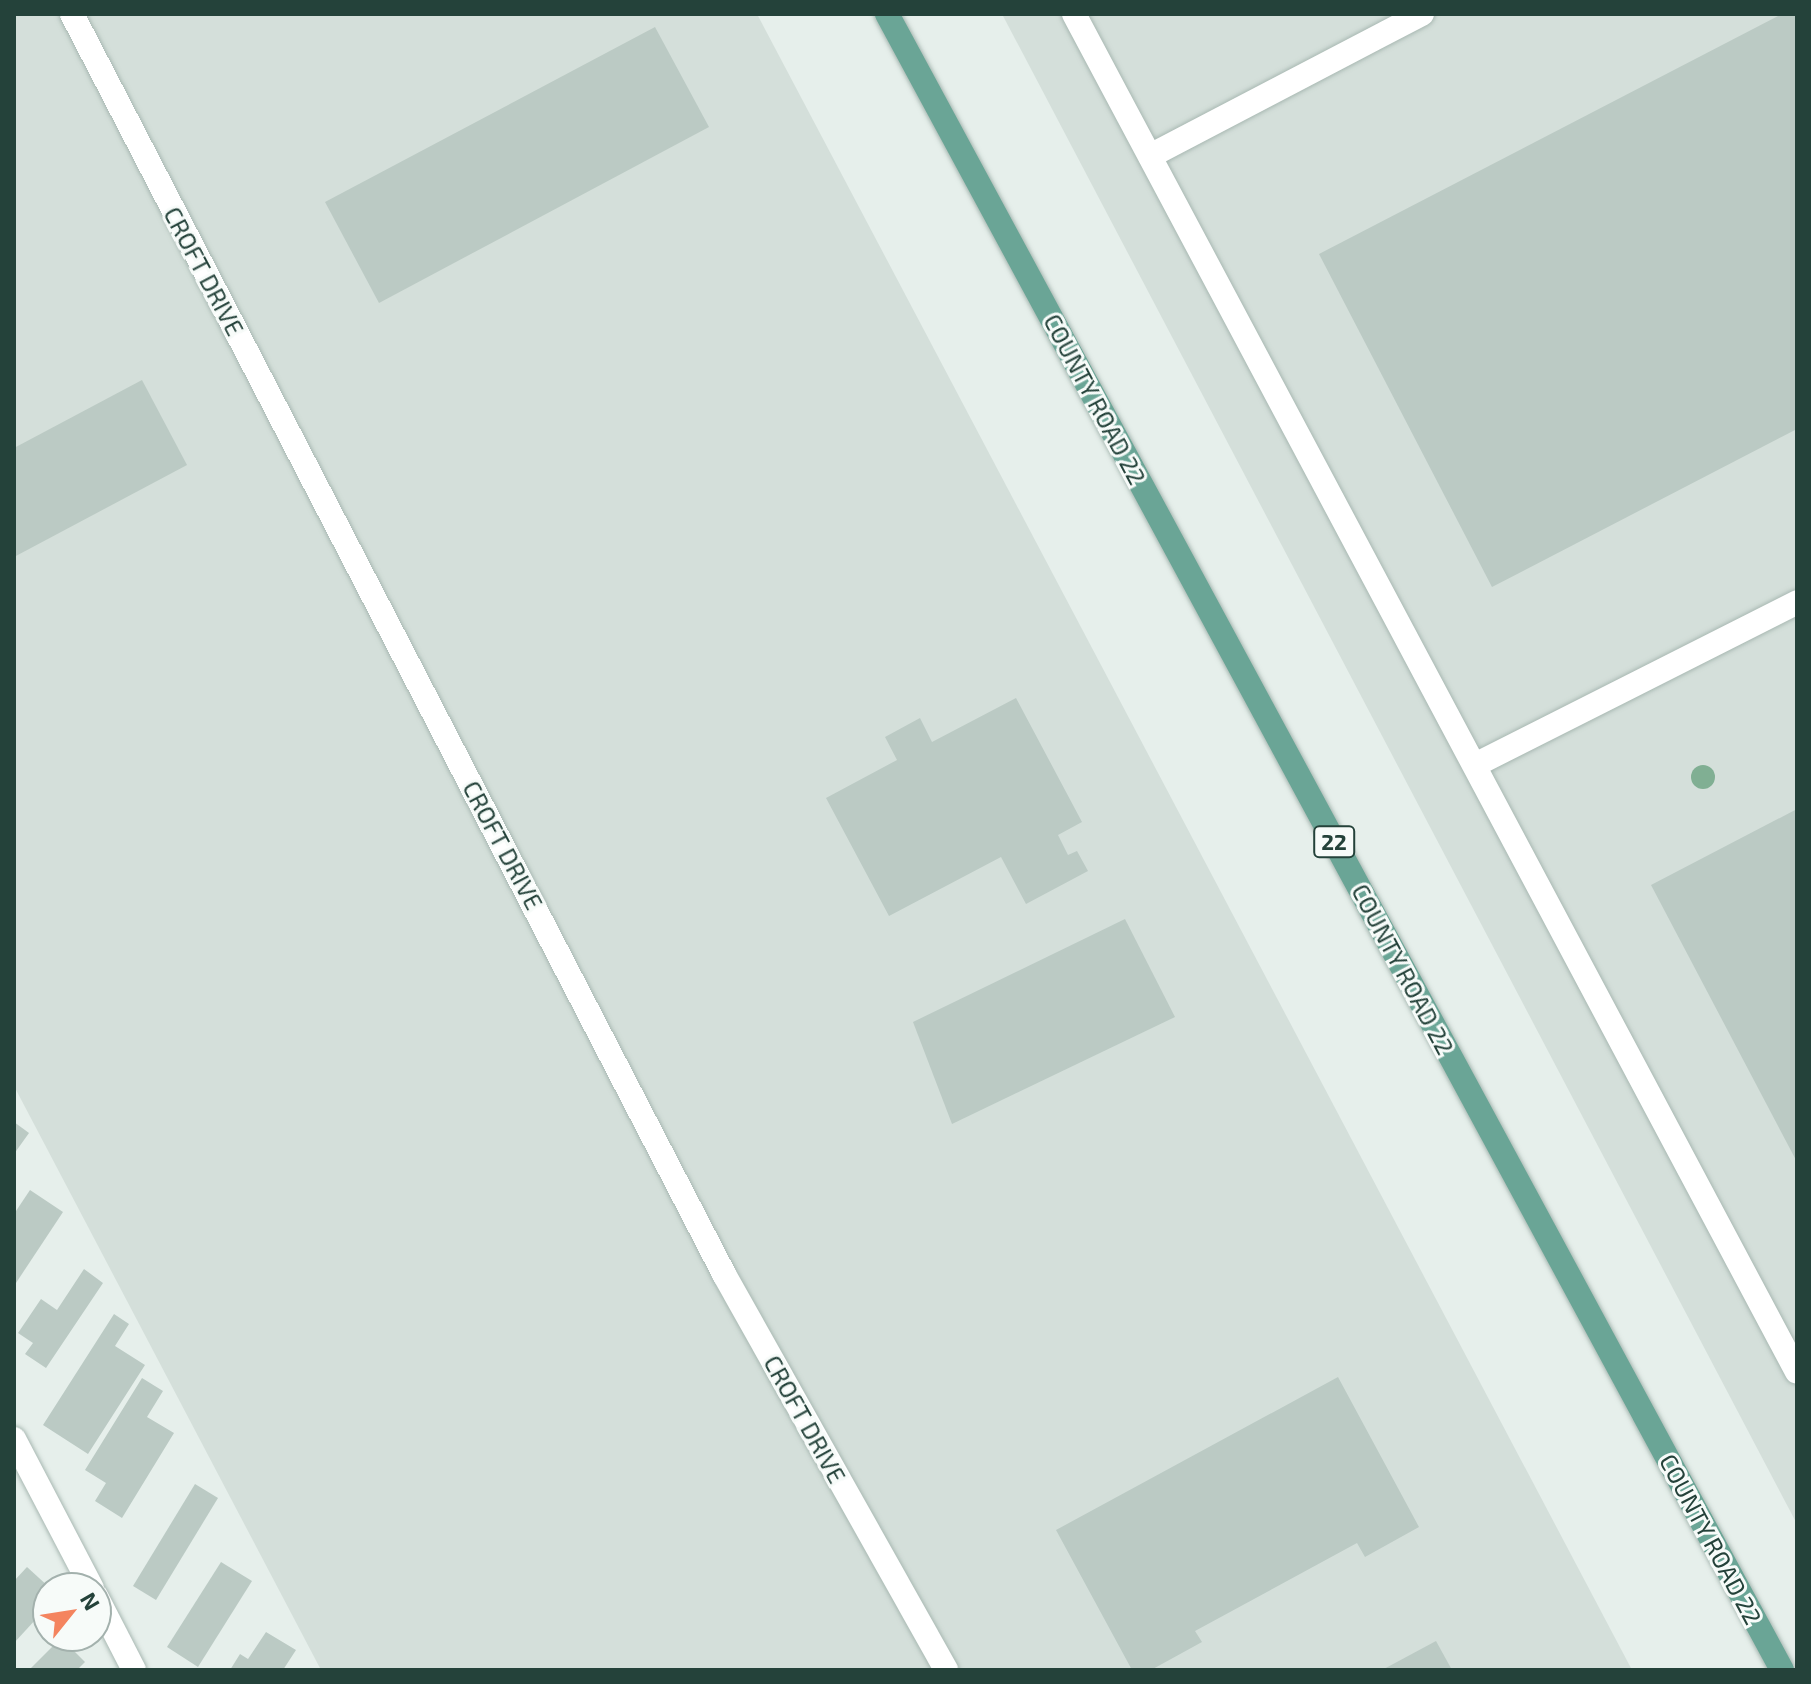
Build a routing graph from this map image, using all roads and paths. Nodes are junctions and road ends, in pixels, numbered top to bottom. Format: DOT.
graph roads {
  1 [pos="72,14"];
  2 [pos="887,14"];
  3 [pos="1074,14"];
  4 [pos="1422,14"];
  5 [pos="1150,156"];
  6 [pos="1797,602"];
  7 [pos="1475,765"];
  8 [pos="1797,1372"];
  9 [pos="14,1439"];
  10 [pos="84,1572"];
  11 [pos="112,1627"];
  12 [pos="134,1670"];
  13 [pos="946,1670"];
  14 [pos="1782,1670"];
  1 -- 13 [label="street, CROFT DRIVE"];
  2 -- 14 [label="main road, COUNTY ROAD 22 / 22"];
  3 -- 5 [label="street"];
  4 -- 5 [label="street"];
  5 -- 7 [label="street"];
  6 -- 7 [label="street"];
  7 -- 8 [label="street"];
  9 -- 10 [label="street"];
  11 -- 12 [label="street"];
}
